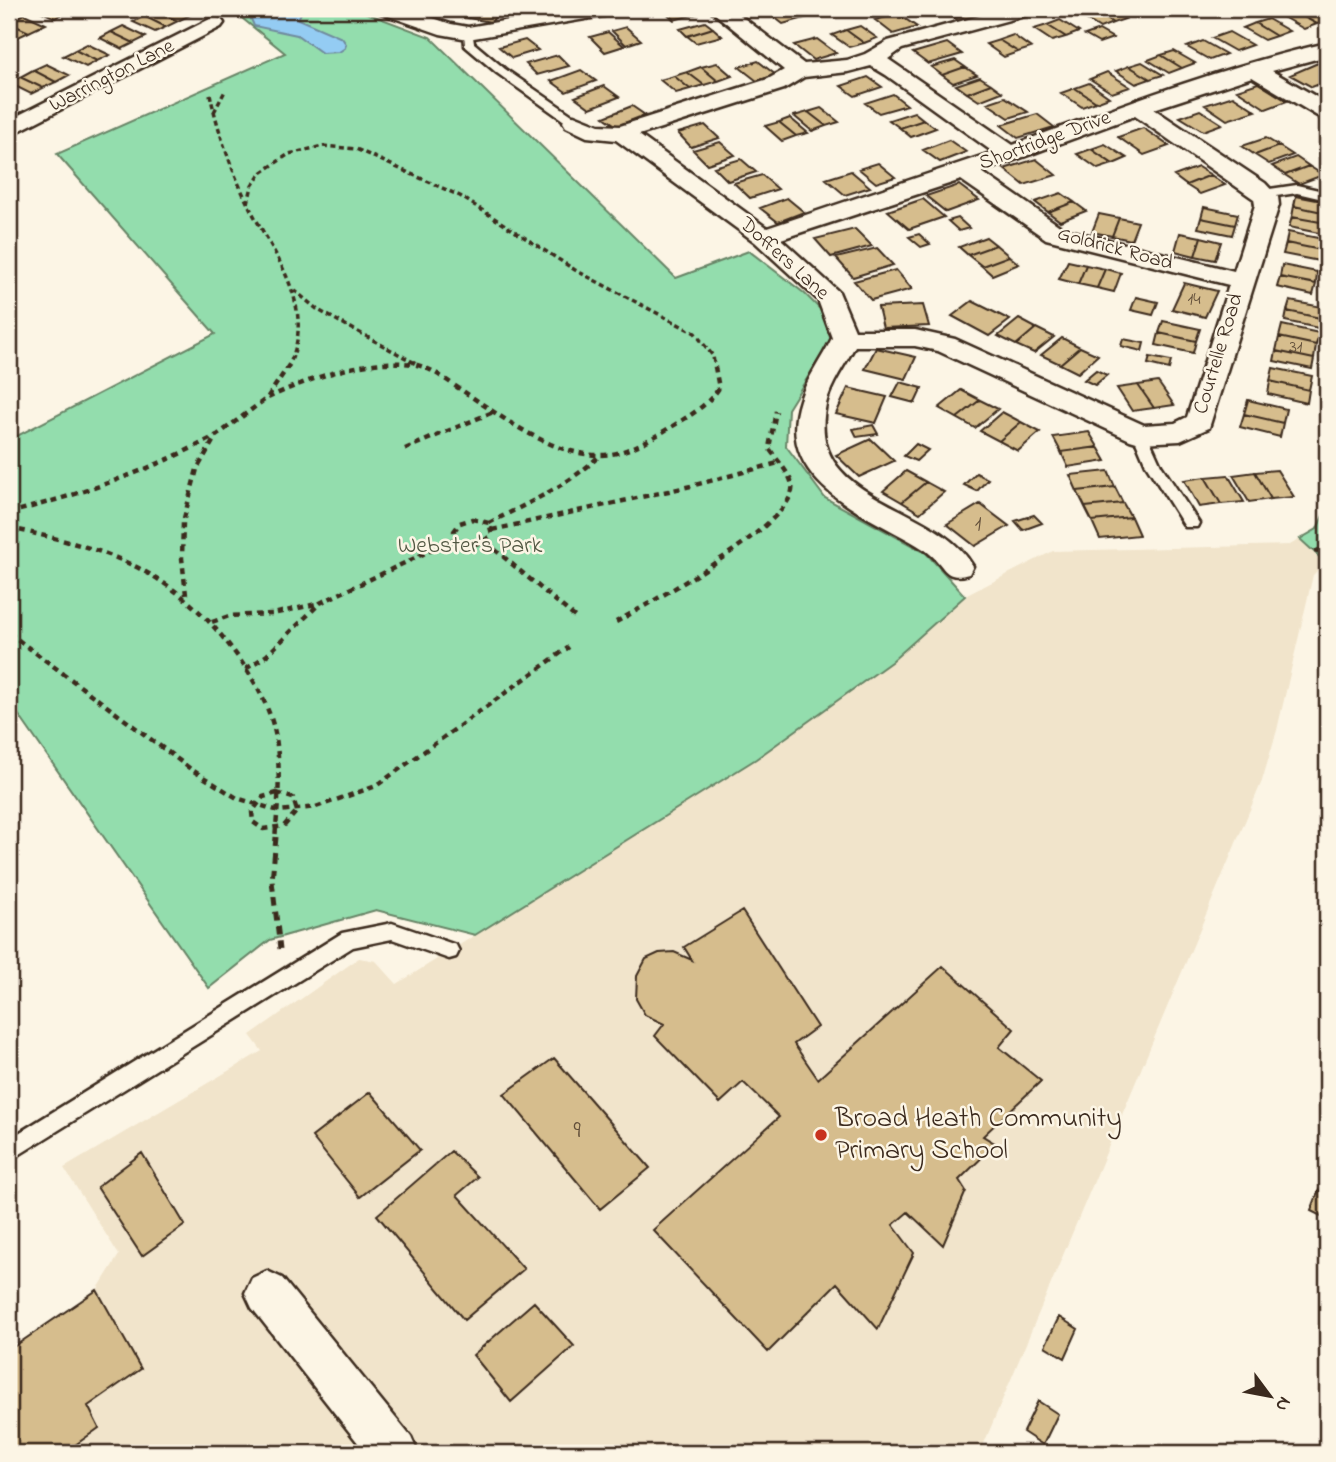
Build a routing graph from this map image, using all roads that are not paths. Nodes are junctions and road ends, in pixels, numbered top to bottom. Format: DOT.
graph roads {
  1 [pos="387,9"];
  2 [pos="609,9"];
  3 [pos="719,9"];
  4 [pos="1028,9"];
  5 [pos="214,23"];
  6 [pos="468,33"];
  7 [pos="1327,49"];
  8 [pos="873,60"];
  9 [pos="1254,69"];
  10 [pos="799,71"];
  11 [pos="1137,107"];
  12 [pos="1327,113"];
  13 [pos="573,121"];
  14 [pos="9,129"];
  15 [pos="622,133"];
  16 [pos="1011,154"];
  17 [pos="964,171"];
  18 [pos="1263,194"];
  19 [pos="1327,195"];
  20 [pos="764,237"];
  21 [pos="1241,281"];
  22 [pos="845,338"];
  23 [pos="1140,434"];
  24 [pos="1191,523"];
  25 [pos="958,566"];
  26 [pos="449,951"];
  27 [pos="9,1150"];
  28 [pos="267,1293"];
  29 [pos="395,1453"];
  1 -- 6 [label="street"];
  2 -- 6 [label="street"];
  3 -- 10 [label="street"];
  4 -- 8 [label="street, Doffers Lane"];
  5 -- 14 [label="street, Warrington Lane"];
  6 -- 13 [label="lane, Doffers Lane"];
  7 -- 9 [label="street, Shortridge Drive"];
  8 -- 10 [label="street, Doffers Lane"];
  8 -- 16 [label="street"];
  9 -- 11 [label="street, Shortridge Drive"];
  9 -- 12 [label="street"];
  10 -- 15 [label="street, Doffers Lane"];
  11 -- 16 [label="street, Shortridge Drive"];
  11 -- 18 [label="street"];
  13 -- 15 [label="street, Doffers Lane"];
  15 -- 20 [label="street, Doffers Lane"];
  16 -- 17 [label="street, Shortridge Drive"];
  17 -- 20 [label="street, Shortridge Drive"];
  17 -- 21 [label="street, Goldrick Road"];
  18 -- 19 [label="lane"];
  18 -- 21 [label="street, Courtelle Road"];
  20 -- 22 [label="street, Doffers Lane"];
  21 -- 23 [label="street, Courtelle Road"];
  22 -- 23 [label="street, Courtelle Road"];
  22 -- 25 [label="street"];
  23 -- 24 [label="lane"];
  26 -- 27 [label="lane"];
  28 -- 29 [label="street"];
}
